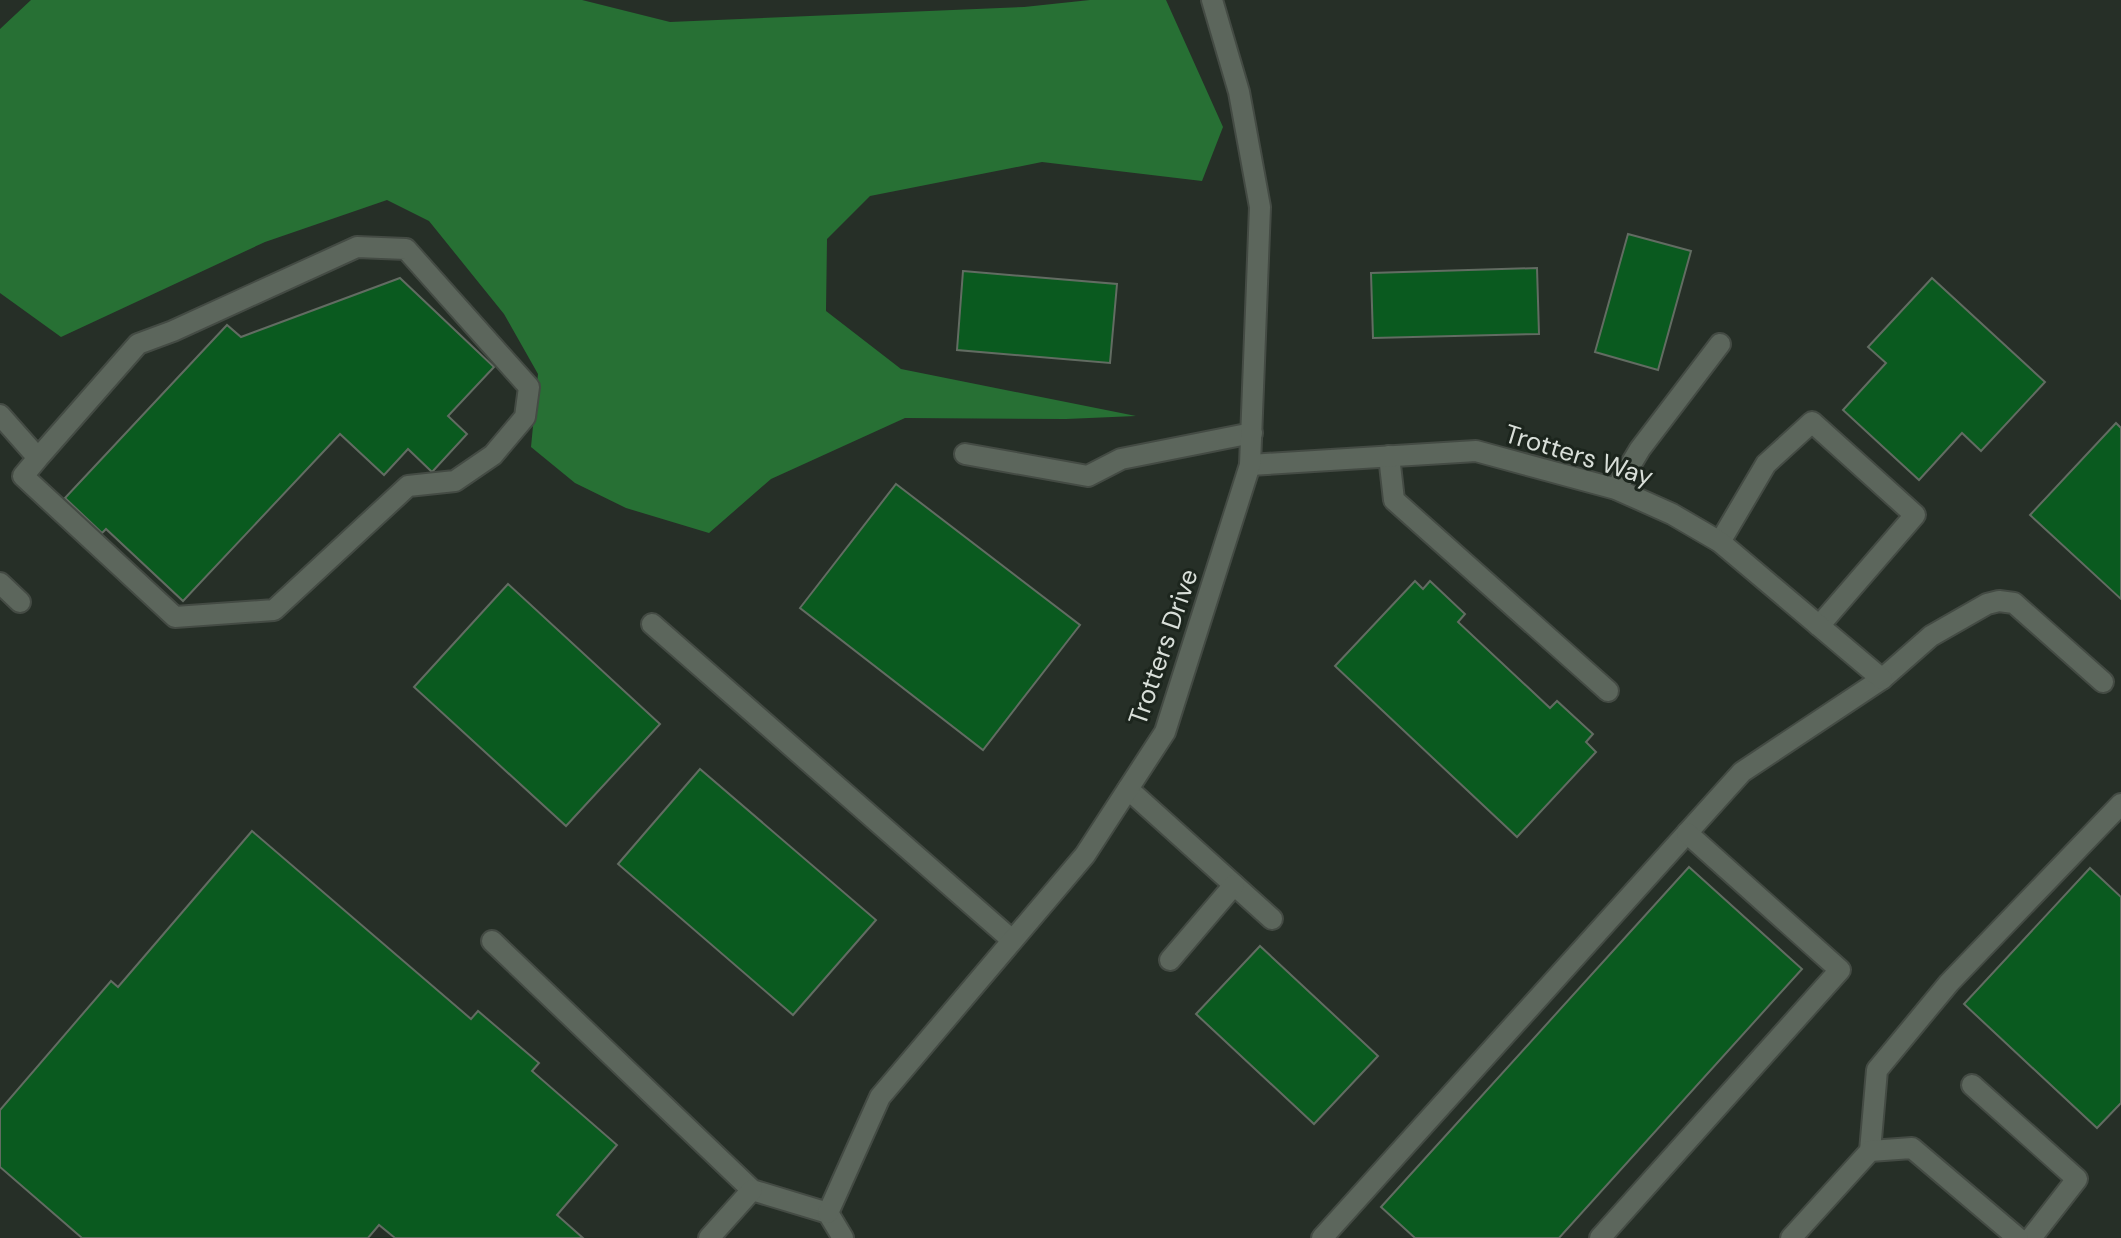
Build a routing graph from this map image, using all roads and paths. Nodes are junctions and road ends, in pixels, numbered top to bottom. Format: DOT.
graph roads {
  1 [pos="1212,0"];
  2 [pos="1720,344"];
  3 [pos="0,415"];
  4 [pos="1252,433"];
  5 [pos="965,454"];
  6 [pos="1389,456"];
  7 [pos="38,458"];
  8 [pos="1250,465"];
  9 [pos="1616,489"];
  10 [pos="1720,542"];
  11 [pos="0,583"];
  12 [pos="20,602"];
  13 [pos="652,624"];
  14 [pos="1819,626"];
  15 [pos="1882,679"];
  16 [pos="2103,682"];
  17 [pos="1608,691"];
  18 [pos="1128,789"];
  19 [pos="2121,804"];
  20 [pos="1687,833"];
  21 [pos="1234,885"];
  22 [pos="1272,919"];
  23 [pos="1012,940"];
  24 [pos="492,941"];
  25 [pos="1170,960"];
  26 [pos="1972,1085"];
  27 [pos="1870,1151"];
  28 [pos="752,1190"];
  29 [pos="828,1213"];
  30 [pos="709,1238"];
  31 [pos="826,1238"];
  32 [pos="843,1238"];
  33 [pos="1322,1238"];
  34 [pos="1600,1238"];
  35 [pos="1791,1238"];
  36 [pos="2018,1238"];
  37 [pos="2031,1238"];
  1 -- 4 [label="street, Trotters Drive"];
  2 -- 9 [label="street"];
  3 -- 7 [label="street"];
  4 -- 5 [label="street"];
  4 -- 8 [label="street, Trotters Drive"];
  6 -- 8 [label="street, Trotters Way"];
  6 -- 9 [label="street, Trotters Way"];
  6 -- 17 [label="street"];
  7 -- 7 [label="street"];
  8 -- 18 [label="street, Trotters Drive"];
  9 -- 10 [label="street, Trotters Way"];
  10 -- 14 [label="street, Trotters Way"];
  10 -- 14 [label="street"];
  11 -- 12 [label="street"];
  13 -- 23 [label="street"];
  14 -- 15 [label="street, Trotters Way"];
  15 -- 16 [label="street"];
  15 -- 20 [label="street"];
  18 -- 21 [label="street"];
  18 -- 23 [label="street, Trotters Drive"];
  19 -- 27 [label="street"];
  20 -- 33 [label="street"];
  20 -- 34 [label="street"];
  21 -- 22 [label="street"];
  21 -- 25 [label="street"];
  23 -- 29 [label="street, Trotters Drive"];
  24 -- 28 [label="street"];
  26 -- 37 [label="street"];
  27 -- 35 [label="street"];
  27 -- 36 [label="street"];
  28 -- 29 [label="street"];
  28 -- 30 [label="street"];
  29 -- 31 [label="street, Trotters Drive"];
  29 -- 32 [label="street"];
}
